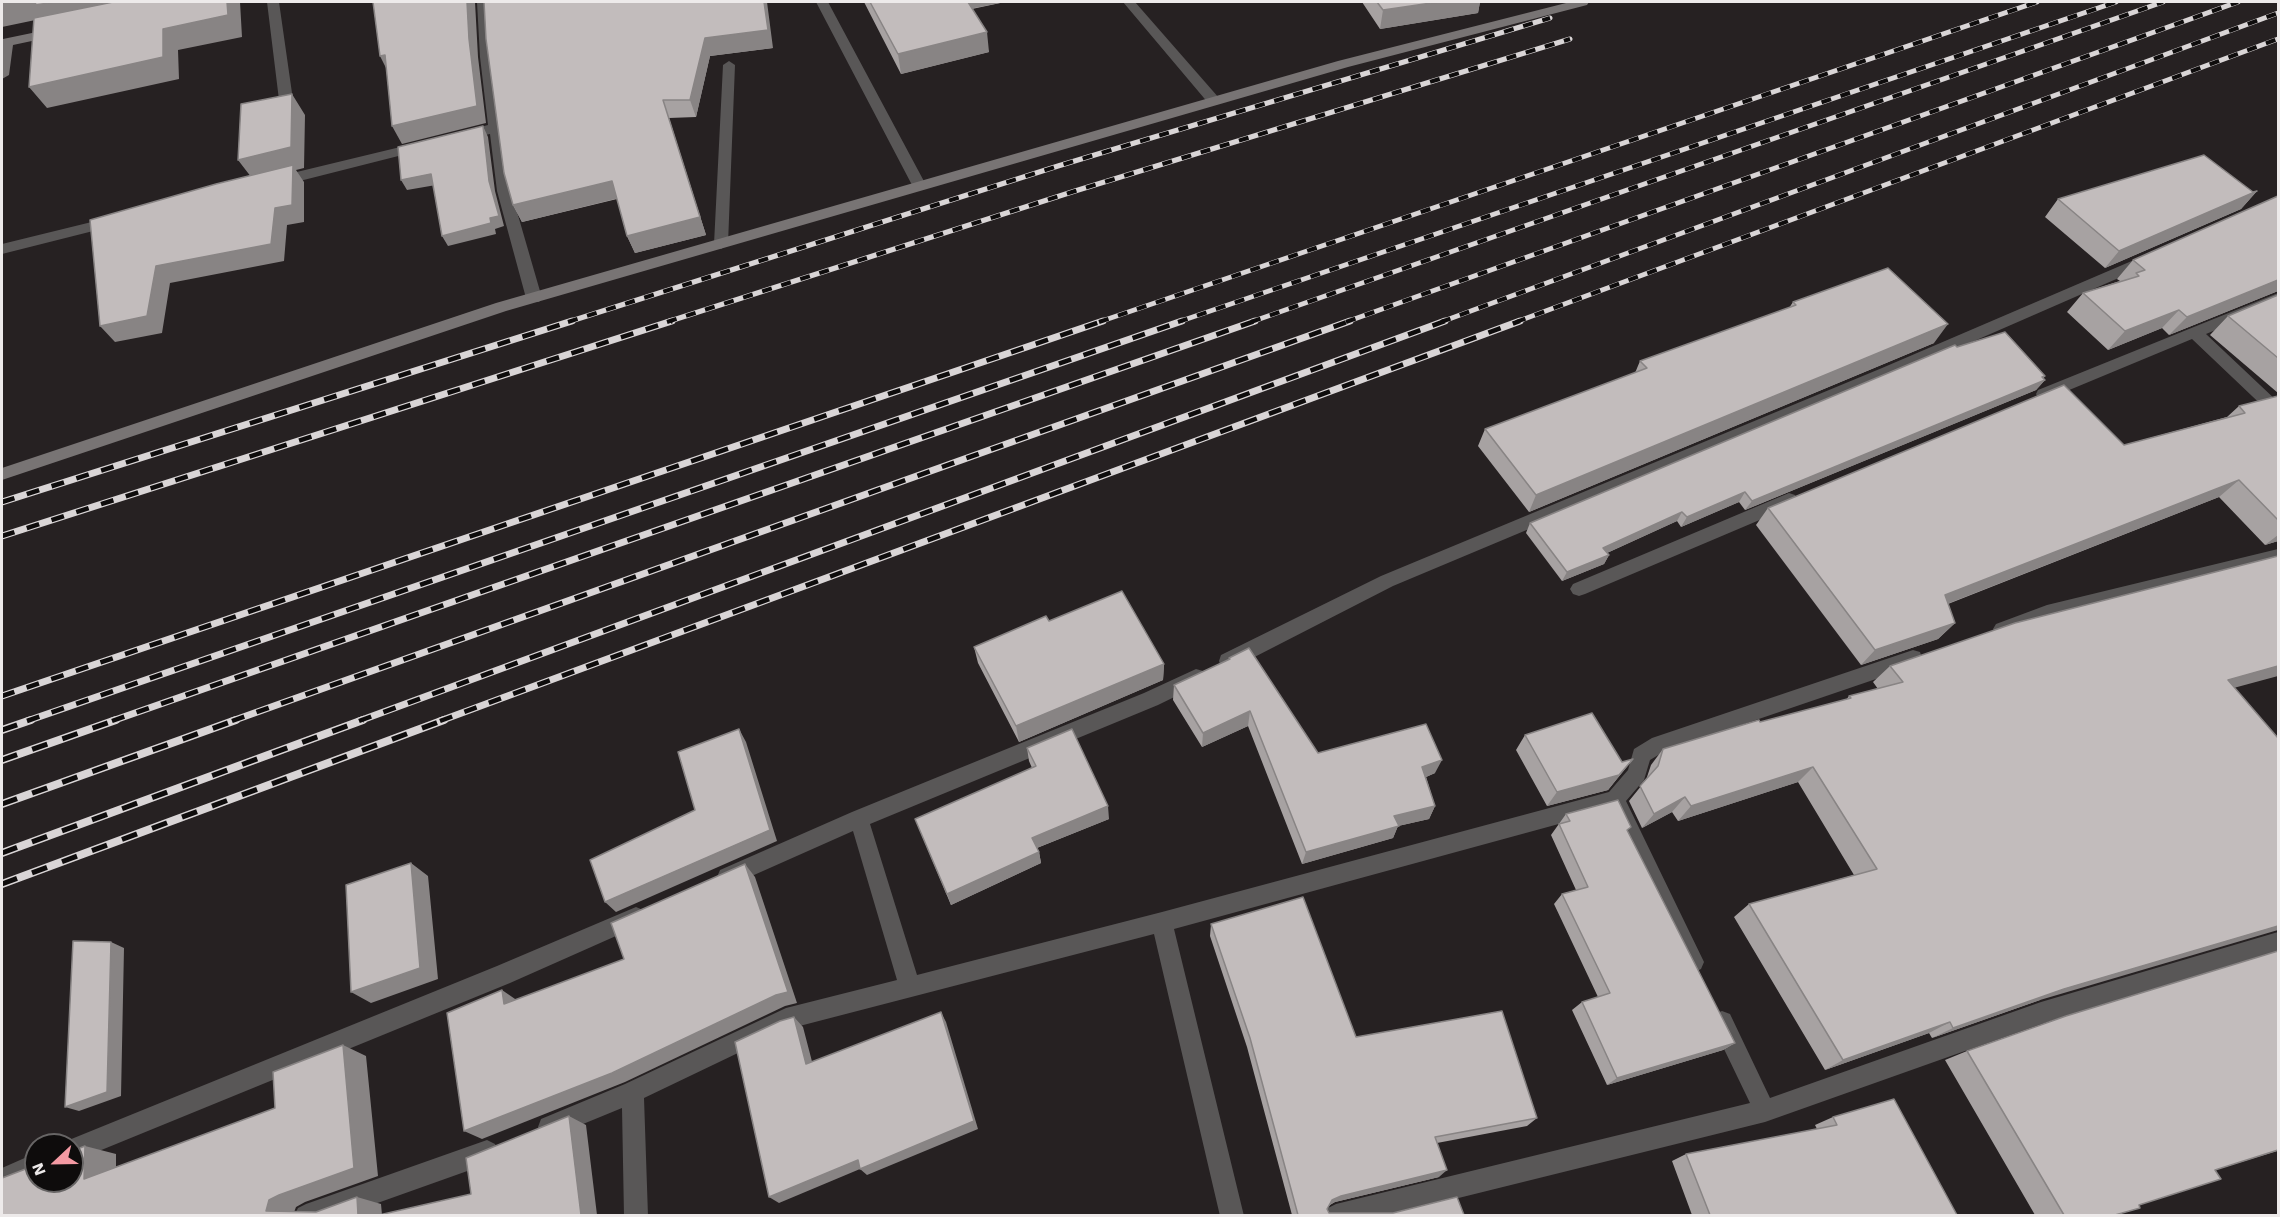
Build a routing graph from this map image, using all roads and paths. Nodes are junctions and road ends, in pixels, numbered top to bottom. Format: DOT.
graph roads {
  1 [pos="273,2"];
  2 [pos="483,2"];
  3 [pos="822,2"];
  4 [pos="1129,2"];
  5 [pos="1583,2"];
  6 [pos="72,28"];
  7 [pos="4,40"];
  8 [pos="729,65"];
  9 [pos="2,75"];
  10 [pos="286,100"];
  11 [pos="1214,100"];
  12 [pos="495,128"];
  13 [pos="266,184"];
  14 [pos="919,185"];
  15 [pos="128,218"];
  16 [pos="721,244"];
  17 [pos="2,249"];
  18 [pos="2166,251"];
  19 [pos="534,298"];
  20 [pos="2278,298"];
  21 [pos="2194,332"];
  22 [pos="2025,402"];
  23 [pos="2278,411"];
  24 [pos="2,474"];
  25 [pos="1808,492"];
  26 [pos="2278,556"];
  27 [pos="1579,589"];
  28 [pos="1981,636"];
  29 [pos="1936,651"];
  30 [pos="1614,799"];
  31 [pos="859,819"];
  32 [pos="708,885"];
  33 [pos="654,909"];
  34 [pos="1162,922"];
  35 [pos="2278,942"];
  36 [pos="1703,982"];
  37 [pos="910,987"];
  38 [pos="1713,1004"];
  39 [pos="633,1092"];
  40 [pos="1765,1111"];
  41 [pos="534,1133"];
  42 [pos="512,1142"];
  43 [pos="84,1145"];
  44 [pos="24,1170"];
  45 [pos="2,1179"];
  46 [pos="306,1215"];
  47 [pos="636,1215"];
  48 [pos="1232,1215"];
  49 [pos="1336,1215"];
  1 -- 10 [label="street"];
  2 -- 12 [label="street"];
  3 -- 14 [label="street"];
  4 -- 11 [label="street"];
  5 -- 11 [label="street"];
  6 -- 7 [label="street"];
  7 -- 9 [label="street"];
  8 -- 16 [label="street"];
  11 -- 14 [label="street"];
  12 -- 13 [label="street"];
  12 -- 19 [label="street"];
  14 -- 16 [label="street"];
  15 -- 17 [label="street"];
  16 -- 19 [label="street"];
  18 -- 31 [label="street"];
  19 -- 24 [label="street"];
  20 -- 21 [label="street"];
  21 -- 22 [label="street"];
  21 -- 23 [label="street"];
  25 -- 27 [label="street"];
  26 -- 28 [label="street"];
  29 -- 30 [label="street"];
  30 -- 34 [label="street"];
  30 -- 36 [label="street"];
  31 -- 32 [label="street"];
  31 -- 37 [label="street"];
  33 -- 43 [label="street"];
  34 -- 37 [label="street"];
  34 -- 48 [label="street"];
  35 -- 40 [label="street"];
  37 -- 39 [label="street"];
  38 -- 40 [label="street"];
  39 -- 41 [label="street"];
  39 -- 47 [label="street"];
  40 -- 49 [label="street"];
  42 -- 46 [label="street"];
  44 -- 45 [label="street"];
}
